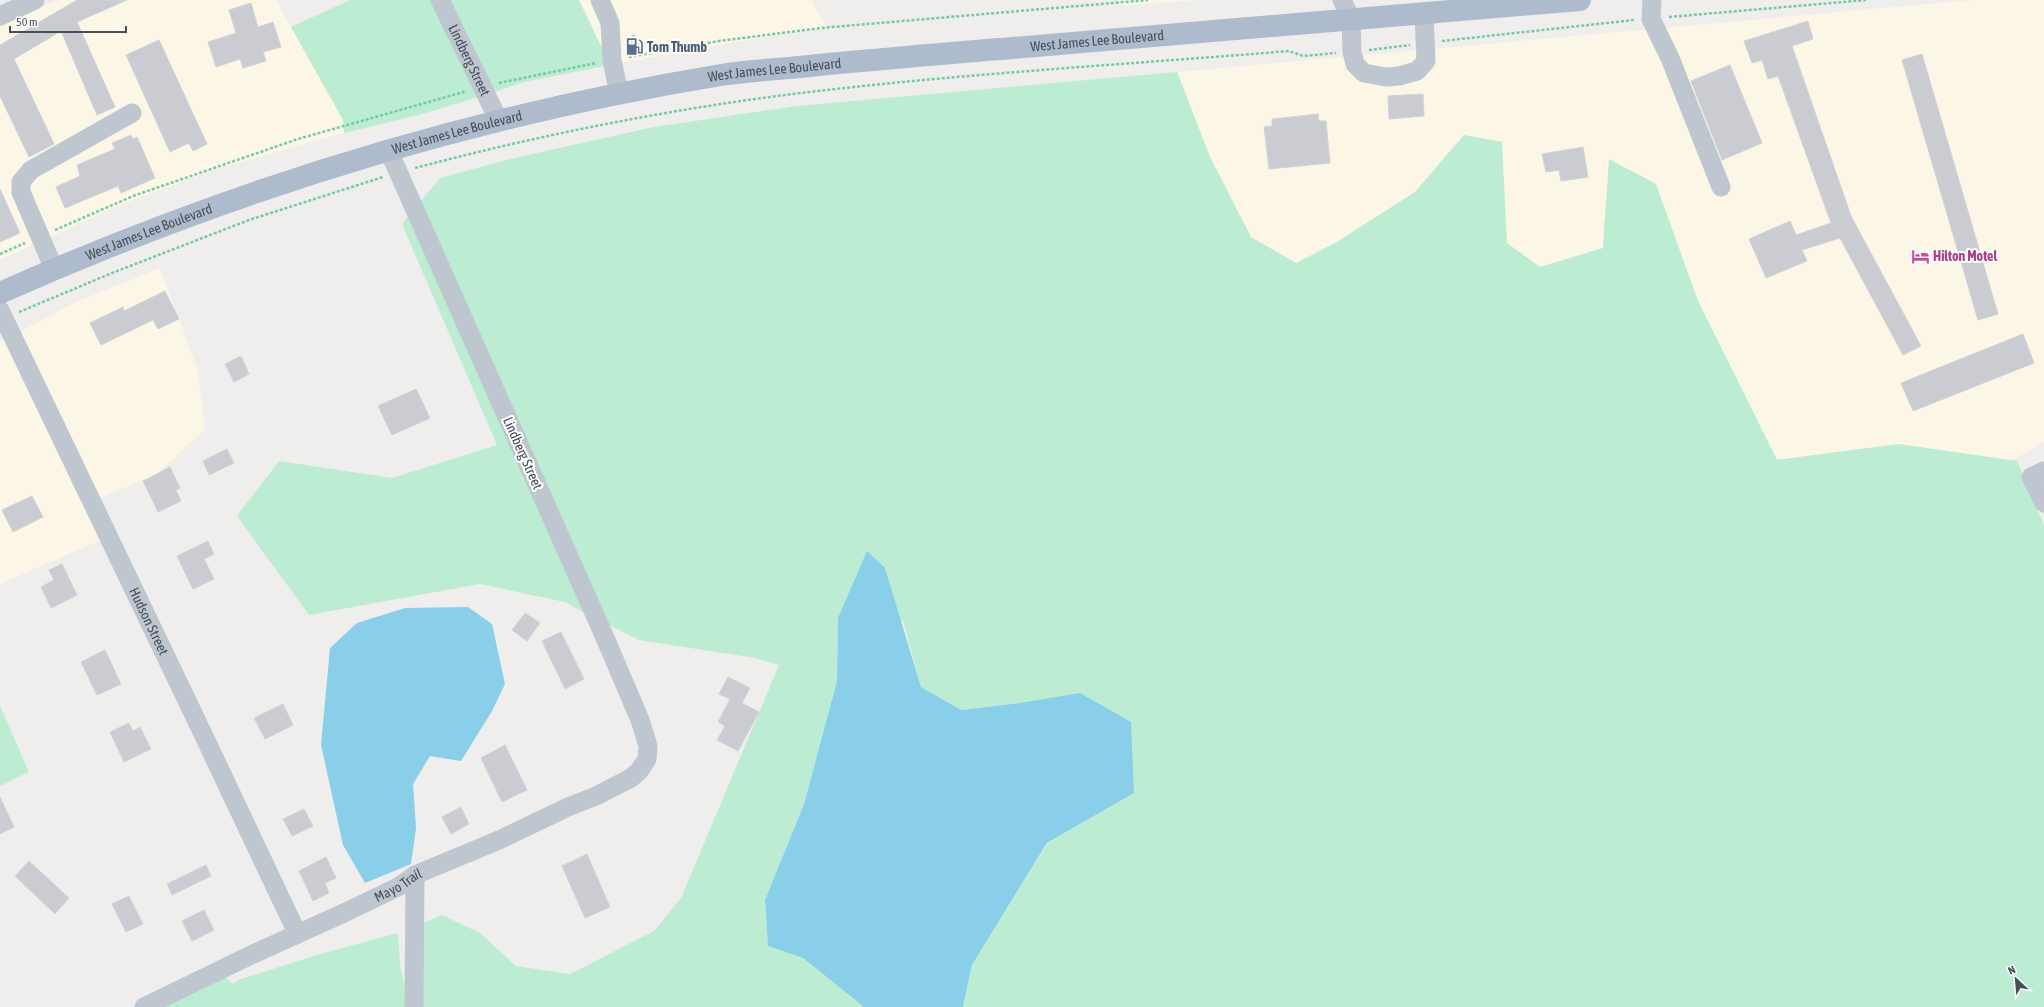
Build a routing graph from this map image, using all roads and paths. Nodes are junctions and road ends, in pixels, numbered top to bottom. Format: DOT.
graph roads {
  1 [pos="35,0"];
  2 [pos="440,0"];
  3 [pos="600,0"];
  4 [pos="1148,0"];
  5 [pos="1580,0"];
  6 [pos="1652,0"];
  7 [pos="1866,0"];
  8 [pos="1540,2"];
  9 [pos="1346,10"];
  10 [pos="1424,13"];
  11 [pos="0,16"];
  12 [pos="1651,19"];
  13 [pos="1426,43"];
  14 [pos="1352,52"];
  15 [pos="612,60"];
  16 [pos="483,87"];
  17 [pos="620,94"];
  18 [pos="132,113"];
  19 [pos="499,121"];
  20 [pos="388,149"];
  21 [pos="398,172"];
  22 [pos="1721,187"];
  23 [pos="40,237"];
  24 [pos="0,254"];
  25 [pos="54,269"];
  26 [pos="0,293"];
  27 [pos="2,314"];
  28 [pos="2044,471"];
  29 [pos="2044,503"];
  30 [pos="647,759"];
  31 [pos="415,875"];
  32 [pos="297,933"];
  33 [pos="144,1007"];
  34 [pos="414,1007"];
  1 -- 11 [label="street"];
  2 -- 16 [label="street, Lindberg Street"];
  3 -- 15 [label="street"];
  4 -- 15 [label="path"];
  5 -- 8 [label="main road, West James Lee Boulevard"];
  6 -- 12 [label="street"];
  7 -- 12 [label="path"];
  8 -- 10 [label="main road, West James Lee Boulevard"];
  9 -- 10 [label="main road, West James Lee Boulevard"];
  9 -- 14 [label="street"];
  9 -- 17 [label="main road, West James Lee Boulevard"];
  10 -- 13 [label="street"];
  12 -- 13 [label="path"];
  12 -- 22 [label="street"];
  13 -- 14 [label="path"];
  13 -- 14 [label="street"];
  14 -- 21 [label="path"];
  15 -- 16 [label="path"];
  15 -- 17 [label="street"];
  16 -- 19 [label="street, Lindberg Street"];
  16 -- 23 [label="path"];
  17 -- 19 [label="main road, West James Lee Boulevard"];
  18 -- 23 [label="street"];
  19 -- 20 [label="main road, West James Lee Boulevard"];
  20 -- 21 [label="street, Lindberg Street"];
  20 -- 25 [label="main road, West James Lee Boulevard"];
  21 -- 27 [label="path"];
  21 -- 30 [label="street, Lindberg Street"];
  23 -- 24 [label="path"];
  23 -- 25 [label="street"];
  25 -- 26 [label="main road, West James Lee Boulevard"];
  27 -- 32 [label="street, Hudson Street"];
  28 -- 29 [label="street"];
  30 -- 31 [label="street, Mayo Trail"];
  31 -- 32 [label="street, Mayo Trail"];
  31 -- 34 [label="street"];
  32 -- 33 [label="street, Mayo Trail"];
}
